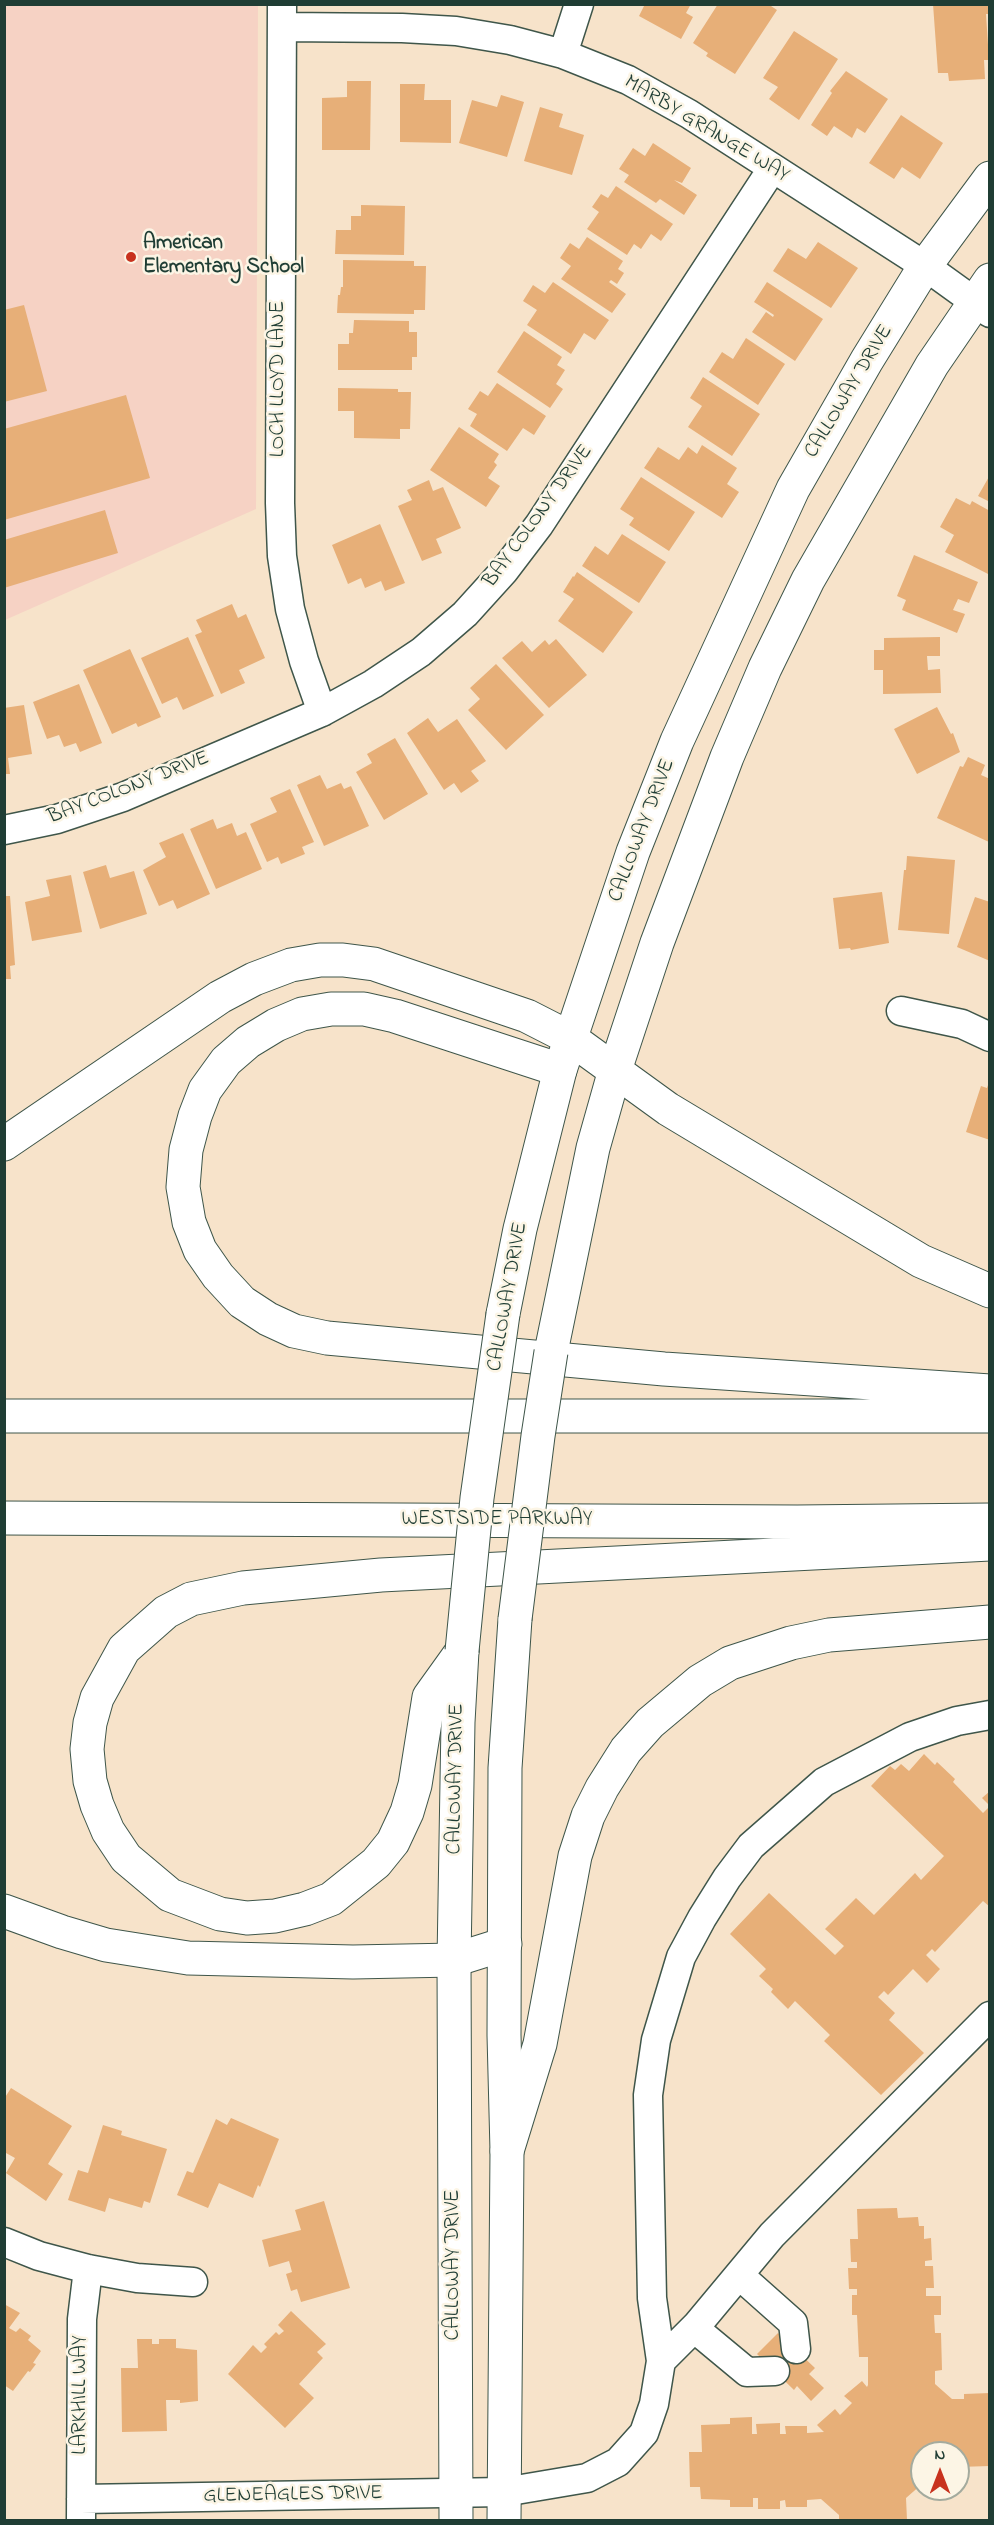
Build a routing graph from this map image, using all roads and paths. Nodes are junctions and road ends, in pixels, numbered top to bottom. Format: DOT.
graph roads {
  1 [pos="579,4"];
  2 [pos="282,16"];
  3 [pos="563,54"];
  4 [pos="772,170"];
  5 [pos="990,178"];
  6 [pos="925,266"];
  7 [pos="984,299"];
  8 [pos="322,712"];
  9 [pos="4,830"];
  10 [pos="901,1011"];
  11 [pos="990,1037"];
  12 [pos="570,1038"];
  13 [pos="560,1070"];
  14 [pos="615,1070"];
  15 [pos="4,1144"];
  16 [pos="990,1291"];
  17 [pos="990,1390"];
  18 [pos="4,1416"];
  19 [pos="990,1416"];
  20 [pos="4,1518"];
  21 [pos="990,1520"];
  22 [pos="990,1544"];
  23 [pos="990,1622"];
  24 [pos="462,1651"];
  25 [pos="990,1716"];
  26 [pos="4,1911"];
  27 [pos="505,1944"];
  28 [pos="454,1960"];
  29 [pos="990,2016"];
  30 [pos="507,2151"];
  31 [pos="4,2242"];
  32 [pos="88,2269"];
  33 [pos="739,2275"];
  34 [pos="193,2282"];
  35 [pos="694,2328"];
  36 [pos="796,2349"];
  37 [pos="661,2361"];
  38 [pos="775,2371"];
  39 [pos="455,2506"];
  40 [pos="504,2506"];
  41 [pos="81,2510"];
  1 -- 3 [label="street"];
  2 -- 3 [label="street, MARBY GRANGE WAY"];
  2 -- 8 [label="street, LOCH LLOYD LANE"];
  3 -- 4 [label="street, MARBY GRANGE WAY"];
  4 -- 6 [label="street, MARBY GRANGE WAY"];
  4 -- 8 [label="street, BAY COLONY DRIVE"];
  5 -- 6 [label="main road, CALLOWAY DRIVE"];
  6 -- 7 [label="street, MARBY GRANGE WAY"];
  6 -- 12 [label="main road, CALLOWAY DRIVE"];
  7 -- 14 [label="main road"];
  8 -- 9 [label="street, BAY COLONY DRIVE"];
  10 -- 11 [label="street"];
  12 -- 13 [label="main road, CALLOWAY DRIVE"];
  12 -- 14 [label="main road"];
  12 -- 15 [label="main road"];
  13 -- 17 [label="main road"];
  13 -- 24 [label="main road, CALLOWAY DRIVE, bridge"];
  14 -- 16 [label="main road"];
  14 -- 27 [label="main road, bridge"];
  18 -- 19 [label="main road"];
  20 -- 21 [label="main road, WESTSIDE PARKWAY"];
  22 -- 24 [label="main road"];
  23 -- 30 [label="main road"];
  24 -- 28 [label="main road, CALLOWAY DRIVE"];
  25 -- 37 [label="street, GLENEAGLES DRIVE"];
  26 -- 28 [label="main road"];
  27 -- 28 [label="main road"];
  27 -- 30 [label="main road"];
  28 -- 39 [label="main road, CALLOWAY DRIVE"];
  29 -- 33 [label="street"];
  30 -- 40 [label="main road"];
  31 -- 32 [label="street"];
  32 -- 34 [label="street"];
  32 -- 41 [label="street, LARKHILL WAY"];
  33 -- 35 [label="street"];
  33 -- 36 [label="street"];
  35 -- 37 [label="street"];
  35 -- 38 [label="street"];
  37 -- 40 [label="street, GLENEAGLES DRIVE"];
  39 -- 40 [label="street, GLENEAGLES DRIVE"];
  39 -- 41 [label="street, GLENEAGLES DRIVE"];
}
